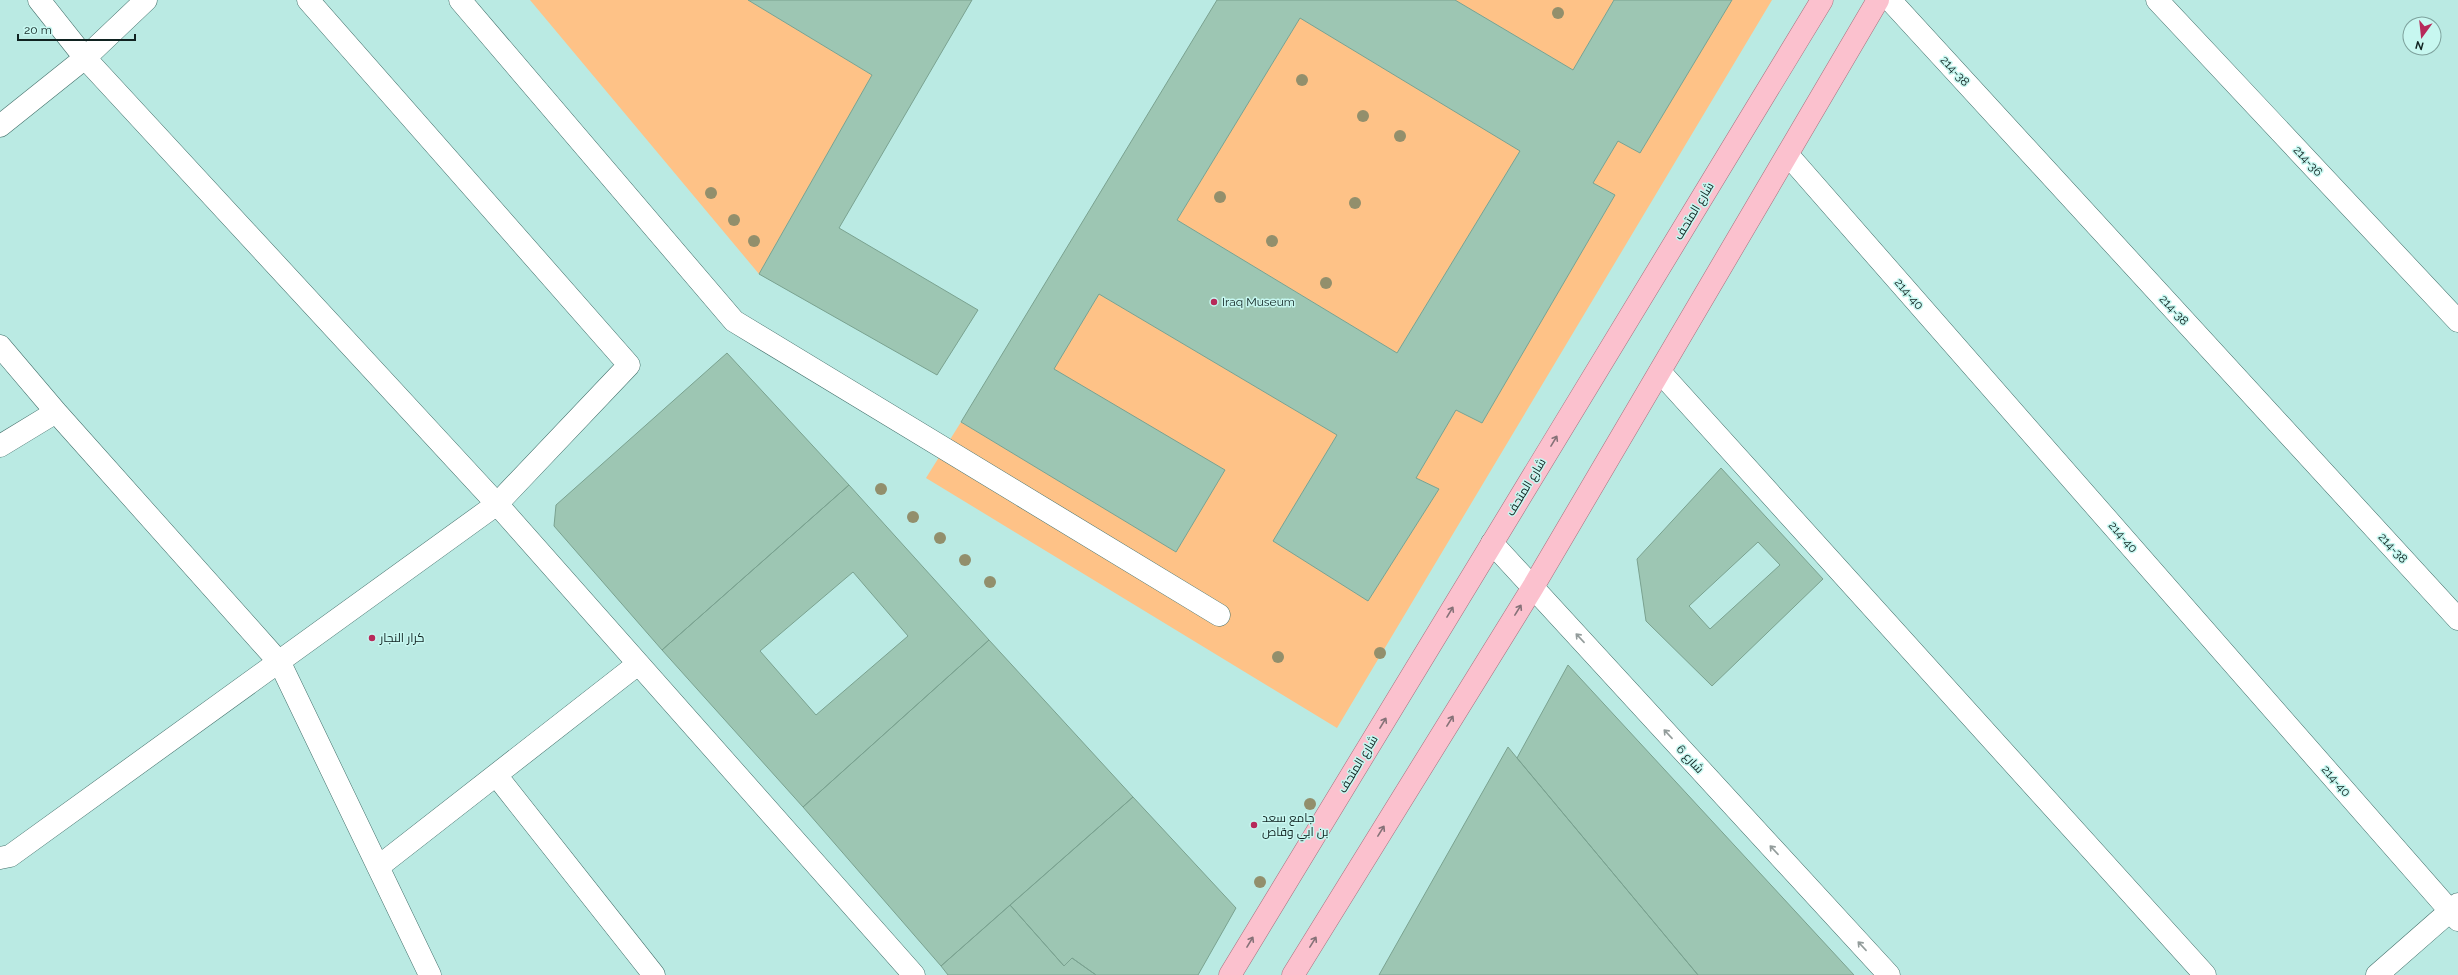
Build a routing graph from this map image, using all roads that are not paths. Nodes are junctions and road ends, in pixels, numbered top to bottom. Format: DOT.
graph roads {
  1 [pos="39,0"];
  2 [pos="146,0"];
  3 [pos="308,0"];
  4 [pos="460,0"];
  5 [pos="1822,0"];
  6 [pos="1878,0"];
  7 [pos="1890,0"];
  8 [pos="2157,0"];
  9 [pos="85,58"];
  10 [pos="0,126"];
  11 [pos="1788,155"];
  12 [pos="2458,321"];
  13 [pos="0,346"];
  14 [pos="1660,372"];
  15 [pos="56,412"];
  16 [pos="0,446"];
  17 [pos="497,504"];
  18 [pos="1492,543"];
  19 [pos="1533,587"];
  20 [pos="1219,615"];
  21 [pos="2458,619"];
  22 [pos="280,663"];
  23 [pos="638,664"];
  24 [pos="496,775"];
  25 [pos="0,858"];
  26 [pos="378,867"];
  27 [pos="2456,912"];
  28 [pos="430,975"];
  29 [pos="654,975"];
  30 [pos="914,975"];
  31 [pos="1230,975"];
  32 [pos="1293,975"];
  33 [pos="1889,975"];
  34 [pos="2205,975"];
  35 [pos="2377,975"];
  1 -- 9 [label="street"];
  2 -- 9 [label="street"];
  3 -- 17 [label="street"];
  4 -- 20 [label="street"];
  18 -- 5 [label="main road, شارع المتحف, one-way"];
  6 -- 11 [label="main road"];
  7 -- 21 [label="street, 214-38"];
  8 -- 12 [label="street, 214-36"];
  9 -- 10 [label="street"];
  9 -- 17 [label="street"];
  11 -- 14 [label="main road"];
  11 -- 27 [label="street, 214-40"];
  13 -- 15 [label="street"];
  14 -- 19 [label="main road"];
  14 -- 34 [label="street"];
  15 -- 16 [label="street"];
  15 -- 22 [label="street"];
  17 -- 22 [label="street"];
  17 -- 23 [label="street"];
  18 -- 19 [label="street, شارع 6"];
  31 -- 18 [label="main road, شارع المتحف, one-way"];
  32 -- 19 [label="main road, one-way"];
  33 -- 19 [label="street, شارع 6, one-way"];
  22 -- 25 [label="street"];
  22 -- 26 [label="street"];
  23 -- 24 [label="street"];
  23 -- 30 [label="street"];
  24 -- 26 [label="street"];
  24 -- 29 [label="street"];
  26 -- 28 [label="street"];
  27 -- 35 [label="street"];
}
